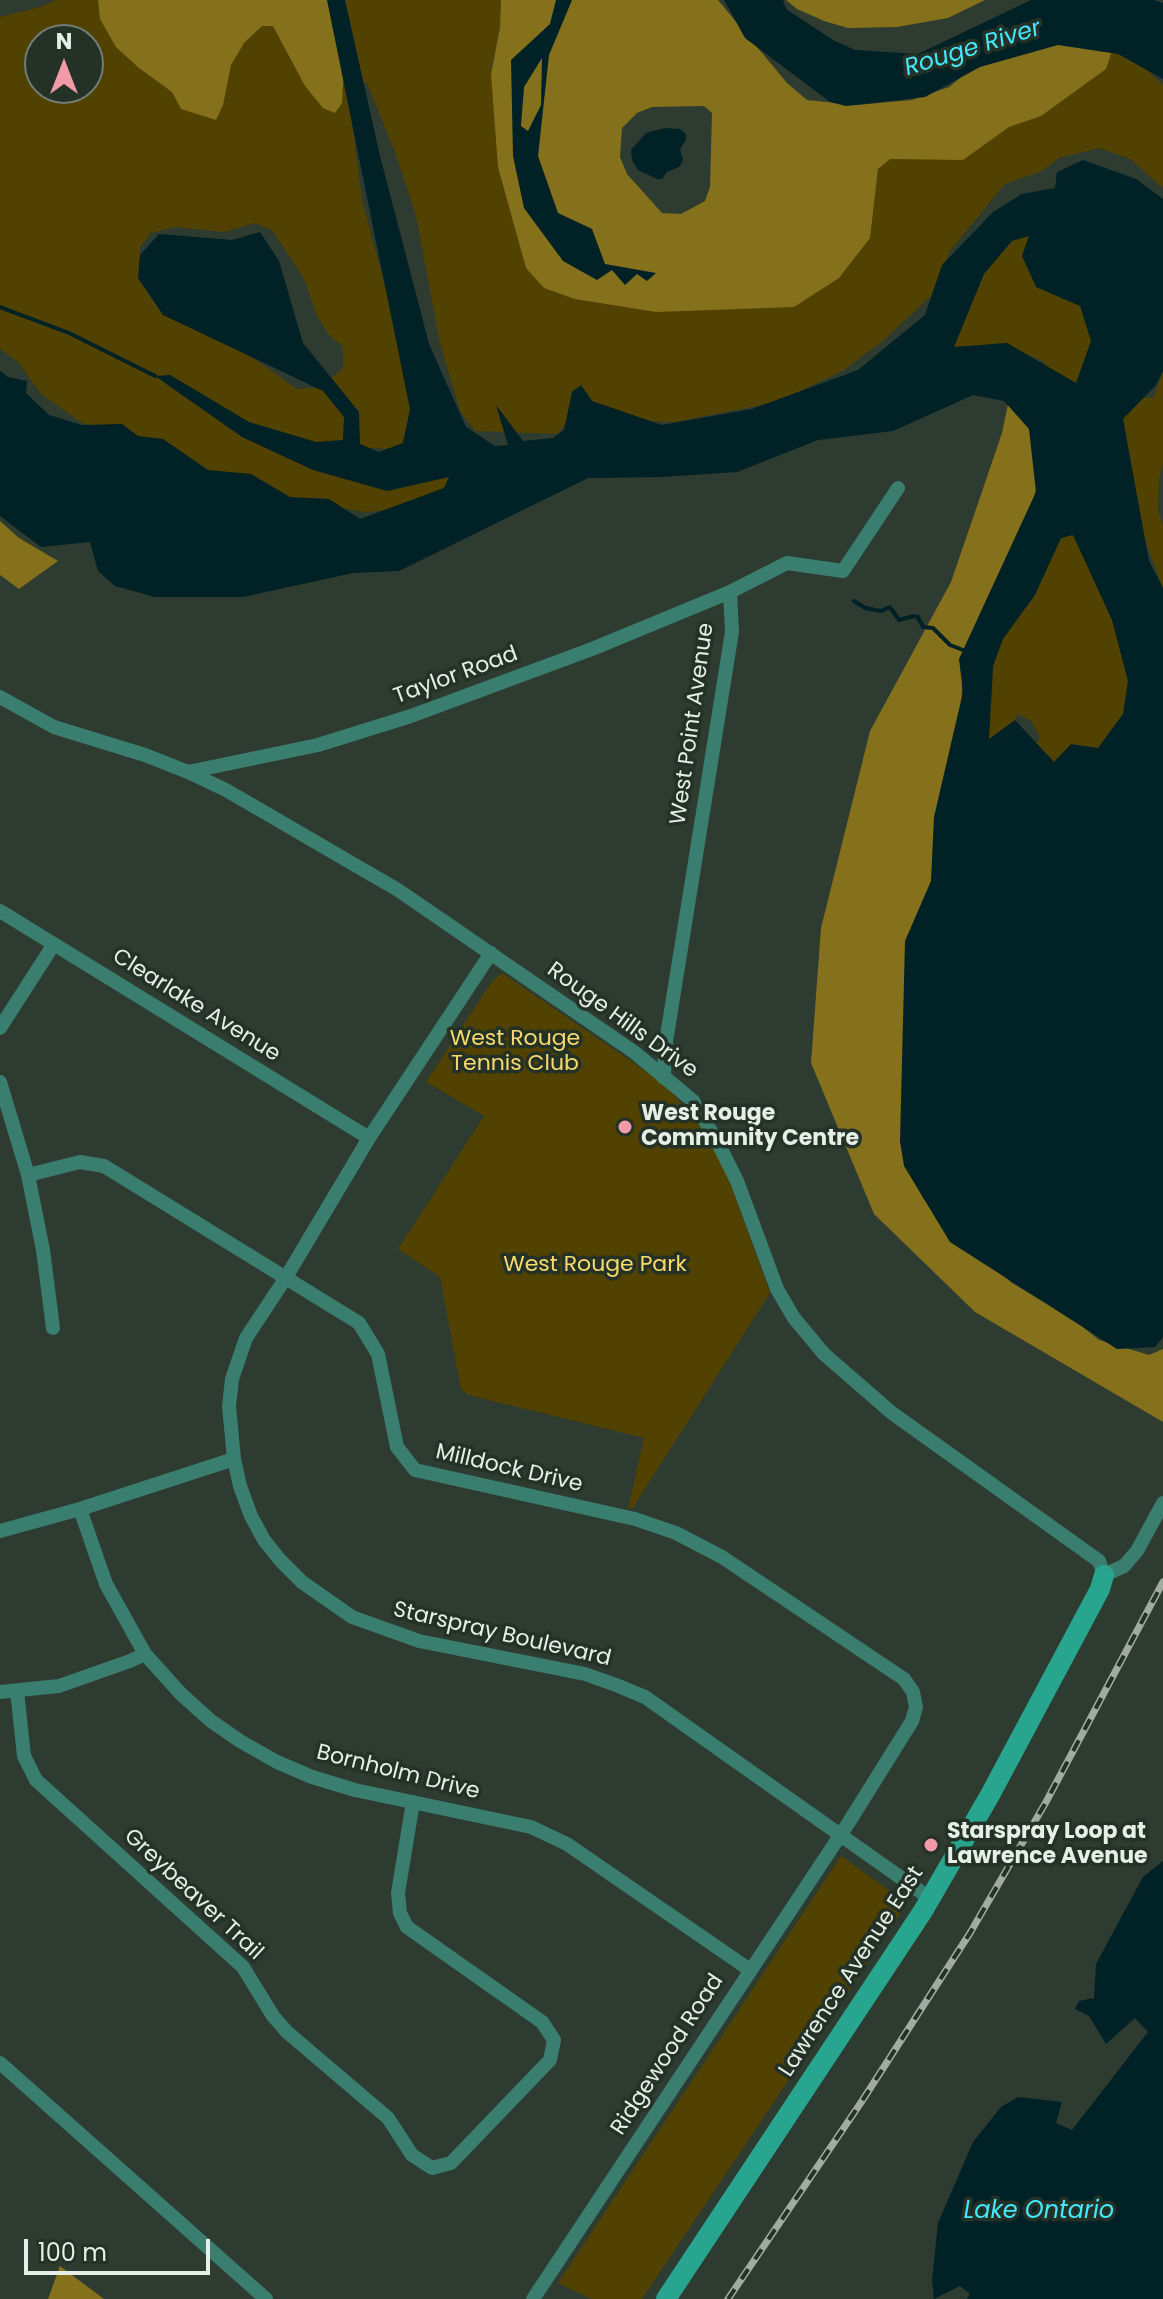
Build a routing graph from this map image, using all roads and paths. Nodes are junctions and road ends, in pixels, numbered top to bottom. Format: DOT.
graph roads {
  1 [pos="898,488"];
  2 [pos="730,592"];
  3 [pos="0,697"];
  4 [pos="188,772"];
  5 [pos="0,911"];
  6 [pos="54,944"];
  7 [pos="491,953"];
  8 [pos="0,1028"];
  9 [pos="664,1078"];
  10 [pos="0,1082"];
  11 [pos="369,1138"];
  12 [pos="28,1175"];
  13 [pos="285,1279"];
  14 [pos="53,1328"];
  15 [pos="234,1459"];
  16 [pos="1163,1503"];
  17 [pos="80,1509"];
  18 [pos="0,1531"];
  19 [pos="1104,1575"];
  20 [pos="145,1654"];
  21 [pos="17,1691"];
  22 [pos="0,1692"];
  23 [pos="413,1802"];
  24 [pos="840,1836"];
  25 [pos="931,1899"];
  26 [pos="750,1970"];
  27 [pos="0,2063"];
  28 [pos="266,2299"];
  29 [pos="533,2299"];
  30 [pos="666,2299"];
  1 -- 2 [label="street"];
  2 -- 4 [label="street, Taylor Road"];
  2 -- 9 [label="street, West Point Avenue"];
  3 -- 4 [label="street, Rouge Hills Drive"];
  4 -- 7 [label="street, Rouge Hills Drive"];
  5 -- 6 [label="street, Clearlake Avenue"];
  6 -- 8 [label="street"];
  6 -- 11 [label="street, Clearlake Avenue"];
  7 -- 9 [label="street, Rouge Hills Drive"];
  7 -- 11 [label="street, Starspray Boulevard"];
  9 -- 19 [label="street, Rouge Hills Drive"];
  10 -- 12 [label="street"];
  11 -- 13 [label="street, Starspray Boulevard"];
  12 -- 13 [label="street, Milldock Drive"];
  12 -- 14 [label="street"];
  13 -- 15 [label="street, Starspray Boulevard"];
  13 -- 24 [label="street, Milldock Drive"];
  15 -- 17 [label="street"];
  15 -- 24 [label="street, Starspray Boulevard"];
  16 -- 19 [label="street"];
  17 -- 18 [label="street"];
  17 -- 20 [label="street, Bornholm Drive"];
  19 -- 25 [label="street, Lawrence Avenue East"];
  20 -- 21 [label="street"];
  20 -- 23 [label="street, Bornholm Drive"];
  21 -- 22 [label="street"];
  21 -- 23 [label="street, Greybeaver Trail"];
  23 -- 26 [label="street, Bornholm Drive"];
  24 -- 25 [label="street, Starspray Boulevard"];
  24 -- 26 [label="street, Ridgewood Road"];
  25 -- 30 [label="street, Lawrence Avenue East"];
  26 -- 29 [label="street, Ridgewood Road"];
  27 -- 28 [label="street"];
}
